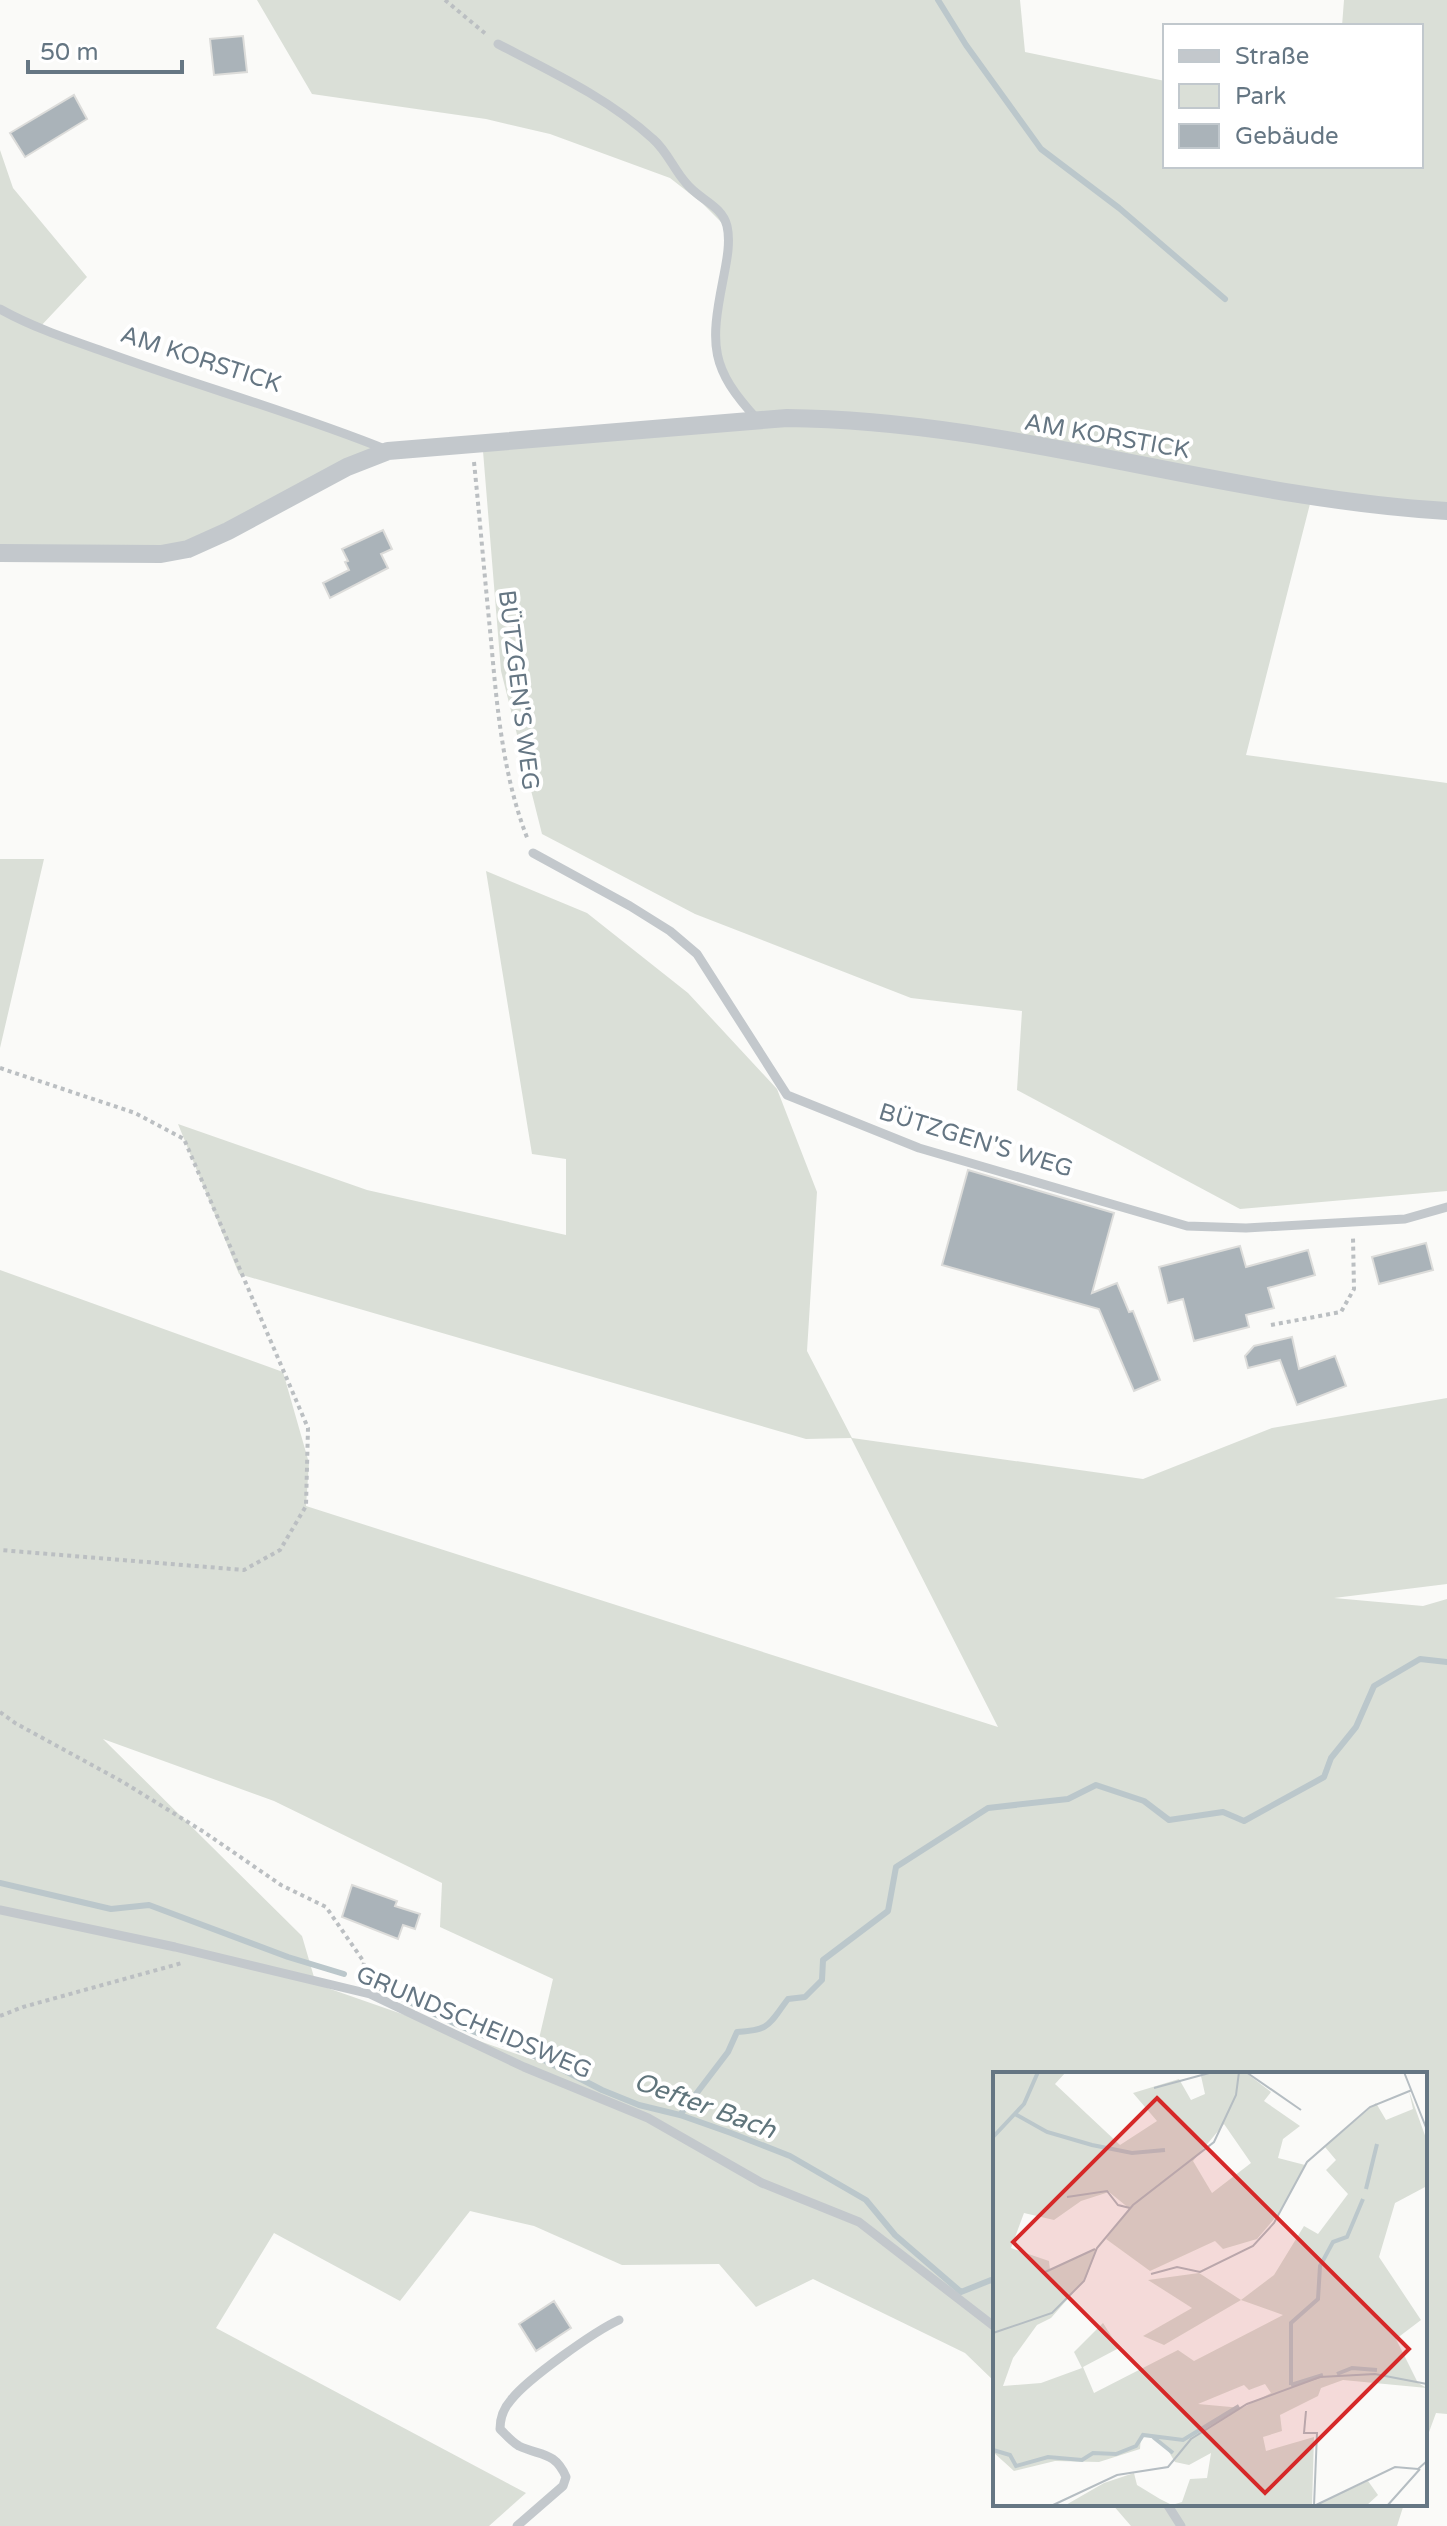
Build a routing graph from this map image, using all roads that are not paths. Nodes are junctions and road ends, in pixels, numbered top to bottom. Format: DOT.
graph roads {
  1 [pos="498,44"];
  2 [pos="0,309"];
  3 [pos="758,420"];
  4 [pos="388,451"];
  5 [pos="1447,511"];
  6 [pos="0,553"];
  7 [pos="533,853"];
  8 [pos="1447,1207"];
  9 [pos="0,1910"];
  10 [pos="619,2320"];
  11 [pos="993,2325"];
  12 [pos="1168,2506"];
  13 [pos="517,2526"];
  14 [pos="1181,2526"];
  1 -- 3 [label="lane"];
  2 -- 4 [label="lane, AM KORSTICK"];
  3 -- 4 [label="street, AM KORSTICK"];
  3 -- 5 [label="street, AM KORSTICK"];
  4 -- 6 [label="street, AM KORSTICK"];
  7 -- 8 [label="lane, BÜTZGEN'S WEG"];
  9 -- 11 [label="lane, GRUNDSCHEIDSWEG"];
  10 -- 13 [label="lane"];
  12 -- 14 [label="lane"];
}
